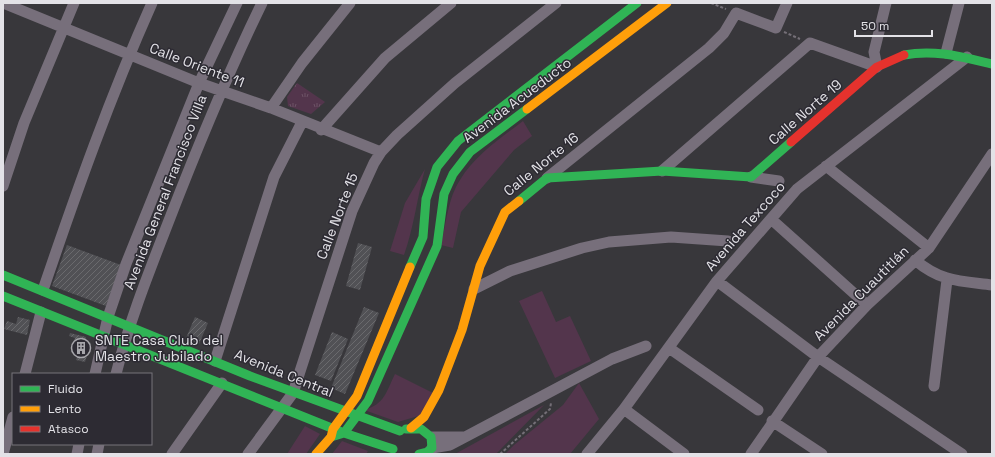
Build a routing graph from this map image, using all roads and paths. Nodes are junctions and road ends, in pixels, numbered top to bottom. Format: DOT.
graph roads {
  1 [pos="74,3"];
  2 [pos="152,3"];
  3 [pos="237,3"];
  4 [pos="262,3"];
  5 [pos="350,3"];
  6 [pos="451,3"];
  7 [pos="556,3"];
  8 [pos="637,3"];
  9 [pos="667,3"];
  10 [pos="711,3"];
  11 [pos="787,3"];
  12 [pos="886,3"];
  13 [pos="959,3"];
  14 [pos="4,4"];
  15 [pos="736,13"];
  16 [pos="62,28"];
  17 [pos="776,28"];
  18 [pos="810,43"];
  19 [pos="946,53"];
  20 [pos="128,55"];
  21 [pos="966,57"];
  22 [pos="992,64"];
  23 [pos="877,67"];
  24 [pos="199,83"];
  25 [pos="221,91"];
  26 [pos="271,108"];
  27 [pos="302,122"];
  28 [pos="321,130"];
  29 [pos="381,152"];
  30 [pos="992,154"];
  31 [pos="826,166"];
  32 [pos="662,171"];
  33 [pos="751,177"];
  34 [pos="547,178"];
  35 [pos="779,181"];
  36 [pos="3,186"];
  37 [pos="771,219"];
  38 [pos="728,241"];
  39 [pos="929,248"];
  40 [pos="915,260"];
  41 [pos="3,275"];
  42 [pos="947,280"];
  43 [pos="717,281"];
  44 [pos="992,286"];
  45 [pos="474,289"];
  46 [pos="43,290"];
  47 [pos="3,296"];
  48 [pos="867,305"];
  49 [pos="41,312"];
  50 [pos="108,317"];
  51 [pos="130,325"];
  52 [pos="103,335"];
  53 [pos="123,344"];
  54 [pos="646,346"];
  55 [pos="669,348"];
  56 [pos="818,358"];
  57 [pos="214,361"];
  58 [pos="25,373"];
  59 [pos="95,373"];
  60 [pos="116,373"];
  61 [pos="222,383"];
  62 [pos="934,386"];
  63 [pos="439,390"];
  64 [pos="553,390"];
  65 [pos="293,393"];
  66 [pos="283,407"];
  67 [pos="624,409"];
  68 [pos="758,410"];
  69 [pos="346,413"];
  70 [pos="355,417"];
  71 [pos="12,421"];
  72 [pos="772,422"];
  73 [pos="411,428"];
  74 [pos="400,431"];
  75 [pos="332,433"];
  76 [pos="344,433"];
  77 [pos="428,446"];
  78 [pos="397,452"];
  79 [pos="3,454"];
  80 [pos="172,454"];
  81 [pos="248,454"];
  82 [pos="316,454"];
  83 [pos="500,454"];
  84 [pos="587,454"];
  85 [pos="684,454"];
  86 [pos="751,454"];
  87 [pos="822,454"];
  88 [pos="962,454"];
  1 -- 16 [label="street"];
  2 -- 20 [label="street"];
  3 -- 24 [label="street, Avenida General Francisco Villa"];
  4 -- 25 [label="street, Avenida General Francisco Villa"];
  5 -- 26 [label="street"];
  6 -- 28 [label="street"];
  7 -- 29 [label="street, Calle Norte 15"];
  8 -- 69 [label="street, Avenida Acueducto"];
  9 -- 70 [label="street, Avenida Acueducto"];
  10 -- 15 [label="path"];
  11 -- 17 [label="street"];
  12 -- 23 [label="street"];
  13 -- 19 [label="street"];
  14 -- 16 [label="street, Calle Oriente 11"];
  15 -- 17 [label="street"];
  15 -- 34 [label="street, Calle Norte 16"];
  16 -- 20 [label="street, Calle Oriente 11"];
  16 -- 36 [label="street"];
  17 -- 18 [label="path"];
  18 -- 23 [label="street"];
  18 -- 32 [label="street"];
  19 -- 21 [label="street, Calle Norte 19"];
  19 -- 23 [label="street, Calle Norte 19"];
  20 -- 24 [label="street, Calle Oriente 11"];
  20 -- 46 [label="street"];
  21 -- 22 [label="street, Calle Norte 19"];
  21 -- 31 [label="street, Avenida Texcoco"];
  23 -- 33 [label="street, Calle Norte 19"];
  24 -- 25 [label="street, Calle Oriente 11"];
  24 -- 50 [label="street, Avenida General Francisco Villa"];
  25 -- 26 [label="street, Calle Oriente 11"];
  25 -- 51 [label="street, Avenida General Francisco Villa"];
  26 -- 27 [label="street, Calle Oriente 11"];
  27 -- 28 [label="street, Calle Oriente 11"];
  27 -- 57 [label="street"];
  28 -- 29 [label="street, Calle Oriente 11"];
  29 -- 65 [label="street, Calle Norte 15"];
  30 -- 39 [label="street, Avenida Cuautitlán"];
  31 -- 37 [label="street, Avenida Texcoco"];
  31 -- 39 [label="street"];
  32 -- 33 [label="street"];
  32 -- 34 [label="street"];
  33 -- 35 [label="street"];
  34 -- 45 [label="street, Calle Norte 16"];
  37 -- 43 [label="street, Avenida Texcoco"];
  37 -- 48 [label="street"];
  38 -- 45 [label="street"];
  39 -- 40 [label="street, Avenida Cuautitlán"];
  40 -- 42 [label="street"];
  40 -- 48 [label="street, Avenida Cuautitlán"];
  41 -- 46 [label="street, Avenida Central"];
  42 -- 44 [label="street"];
  42 -- 62 [label="street"];
  43 -- 55 [label="street, Avenida Texcoco"];
  43 -- 56 [label="street"];
  45 -- 63 [label="street, Calle Norte 16"];
  46 -- 50 [label="street, Avenida Central"];
  47 -- 49 [label="street"];
  48 -- 56 [label="street, Avenida Cuautitlán"];
  49 -- 52 [label="street"];
  49 -- 58 [label="street"];
  50 -- 51 [label="street, Avenida Central"];
  50 -- 52 [label="street, Avenida General Francisco Villa"];
  51 -- 53 [label="street, Avenida General Francisco Villa"];
  51 -- 57 [label="street, Avenida Central"];
  52 -- 53 [label="street"];
  52 -- 59 [label="street, Avenida General Francisco Villa"];
  53 -- 60 [label="street, Avenida General Francisco Villa"];
  53 -- 61 [label="street"];
  54 -- 64 [label="street"];
  55 -- 67 [label="street, Avenida Texcoco"];
  55 -- 68 [label="street"];
  56 -- 72 [label="street, Avenida Cuautitlán"];
  56 -- 88 [label="street"];
  57 -- 65 [label="street, Avenida Central"];
  61 -- 66 [label="street"];
  61 -- 80 [label="street"];
  63 -- 73 [label="street, Calle Norte 16"];
  63 -- 77 [label="street, Calle Norte 16"];
  64 -- 77 [label="street"];
  64 -- 83 [label="path"];
  65 -- 66 [label="street, Calle Norte 15"];
  65 -- 69 [label="street, Avenida Central"];
  66 -- 75 [label="street"];
  66 -- 81 [label="street, Calle Norte 15"];
  67 -- 84 [label="street, Avenida Texcoco"];
  67 -- 85 [label="street"];
  69 -- 70 [label="street, Avenida Central"];
  69 -- 75 [label="street, Avenida Acueducto"];
  70 -- 74 [label="street, Avenida Central"];
  70 -- 76 [label="street, Avenida Acueducto"];
  71 -- 79 [label="street"];
  72 -- 86 [label="street, Avenida Cuautitlán"];
  72 -- 87 [label="street"];
  73 -- 74 [label="street"];
  73 -- 77 [label="street"];
  74 -- 78 [label="street"];
  75 -- 76 [label="street"];
  75 -- 82 [label="street, Avenida Acueducto"];
  76 -- 78 [label="street"];
}
